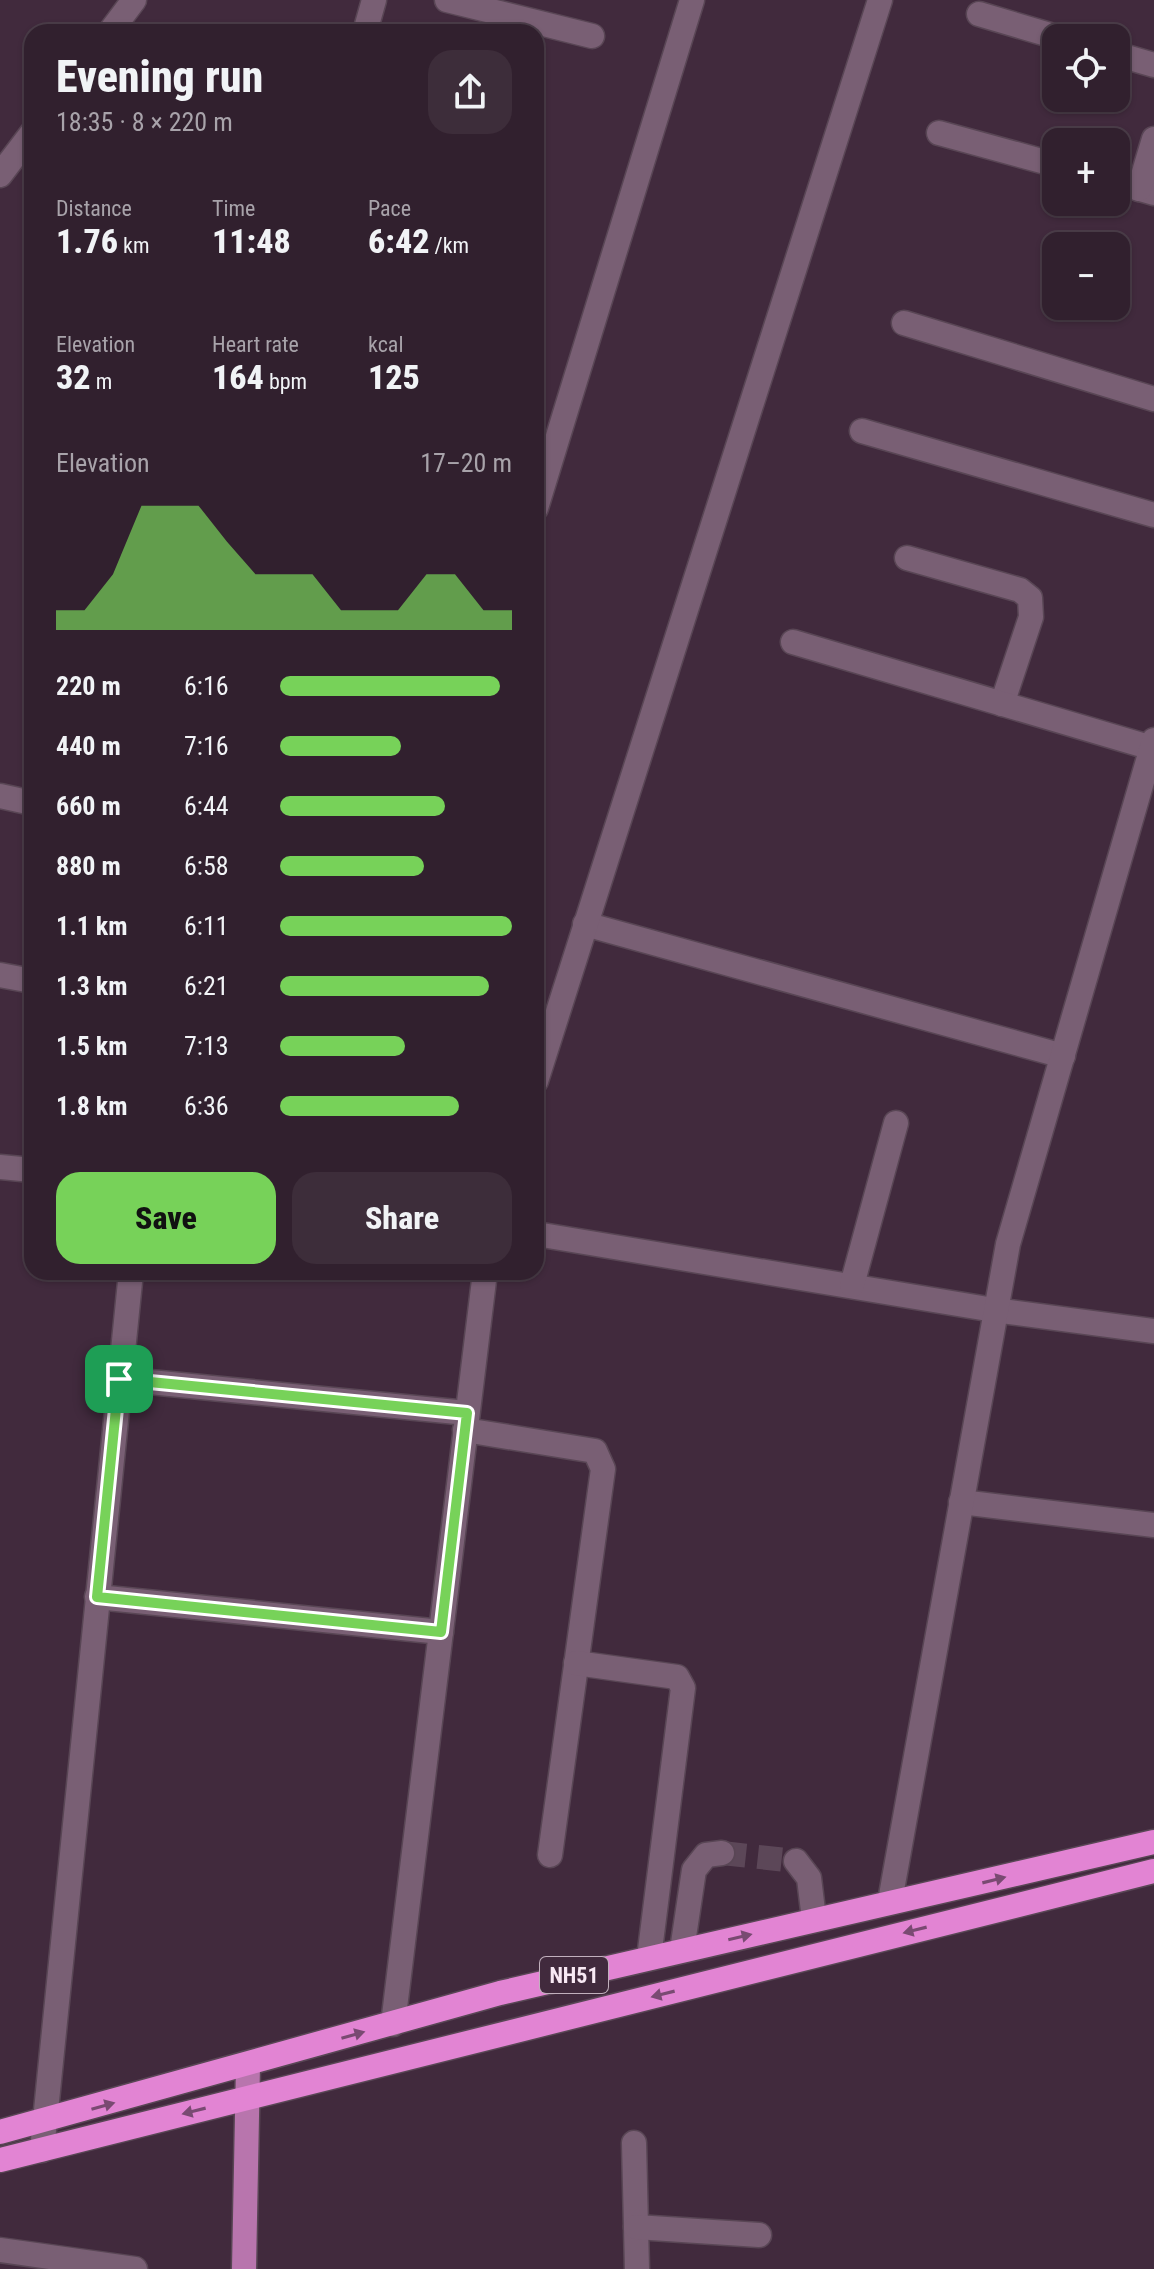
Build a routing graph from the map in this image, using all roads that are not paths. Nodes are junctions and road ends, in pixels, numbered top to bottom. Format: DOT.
graph roads {
  1 [pos="134,0"];
  2 [pos="374,0"];
  3 [pos="447,0"];
  4 [pos="692,0"];
  5 [pos="880,0"];
  6 [pos="979,14"];
  7 [pos="116,24"];
  8 [pos="367,24"];
  9 [pos="544,24"];
  10 [pos="544,24"];
  11 [pos="1042,33"];
  12 [pos="592,36"];
  13 [pos="1130,58"];
  14 [pos="1154,65"];
  15 [pos="939,133"];
  16 [pos="1154,139"];
  17 [pos="24,144"];
  18 [pos="1042,161"];
  19 [pos="0,175"];
  20 [pos="1136,188"];
  21 [pos="904,323"];
  22 [pos="1154,399"];
  23 [pos="862,431"];
  24 [pos="544,482"];
  25 [pos="1154,515"];
  26 [pos="907,558"];
  27 [pos="793,642"];
  28 [pos="1002,704"];
  29 [pos="1153,744"];
  30 [pos="0,796"];
  31 [pos="24,801"];
  32 [pos="585,924"];
  33 [pos="0,975"];
  34 [pos="24,980"];
  35 [pos="544,1055"];
  36 [pos="1063,1056"];
  37 [pos="896,1123"];
  38 [pos="0,1167"];
  39 [pos="24,1169"];
  40 [pos="544,1235"];
  41 [pos="130,1280"];
  42 [pos="484,1280"];
  43 [pos="852,1285"];
  44 [pos="994,1310"];
  45 [pos="1154,1331"];
  46 [pos="119,1379"];
  47 [pos="466,1421"];
  48 [pos="961,1502"];
  49 [pos="1154,1525"];
  50 [pos="97,1597"];
  51 [pos="441,1632"];
  52 [pos="576,1663"];
  53 [pos="1154,1842"];
  54 [pos="722,1853"];
  55 [pos="550,1855"];
  56 [pos="796,1861"];
  57 [pos="1154,1871"];
  58 [pos="890,1901"];
  59 [pos="814,1919"];
  60 [pos="682,1950"];
  61 [pos="649,1958"];
  62 [pos="393,2024"];
  63 [pos="248,2065"];
  64 [pos="249,2097"];
  65 [pos="44,2122"];
  66 [pos="0,2132"];
  67 [pos="634,2143"];
  68 [pos="42,2150"];
  69 [pos="0,2160"];
  70 [pos="636,2227"];
  71 [pos="759,2235"];
  72 [pos="15,2258"];
  73 [pos="135,2269"];
  74 [pos="244,2269"];
  75 [pos="637,2269"];
  1 -- 7 [label="street"];
  2 -- 8 [label="street"];
  3 -- 10 [label="street"];
  4 -- 24 [label="street"];
  5 -- 32 [label="street"];
  6 -- 11 [label="street"];
  9 -- 12 [label="street"];
  13 -- 14 [label="street"];
  15 -- 18 [label="street"];
  16 -- 20 [label="street"];
  17 -- 19 [label="street"];
  21 -- 22 [label="street"];
  23 -- 25 [label="street"];
  26 -- 28 [label="street"];
  27 -- 28 [label="street"];
  28 -- 29 [label="street"];
  29 -- 36 [label="street"];
  30 -- 31 [label="street"];
  32 -- 35 [label="street"];
  32 -- 36 [label="street"];
  33 -- 34 [label="street"];
  36 -- 44 [label="street"];
  37 -- 43 [label="street"];
  38 -- 39 [label="street"];
  40 -- 43 [label="street"];
  41 -- 46 [label="street"];
  42 -- 47 [label="street"];
  43 -- 44 [label="street"];
  44 -- 45 [label="street"];
  44 -- 48 [label="street"];
  46 -- 47 [label="street"];
  46 -- 50 [label="street"];
  47 -- 51 [label="street"];
  47 -- 52 [label="street"];
  48 -- 49 [label="street"];
  48 -- 58 [label="street"];
  50 -- 51 [label="street"];
  50 -- 65 [label="street"];
  51 -- 62 [label="street"];
  52 -- 55 [label="street"];
  52 -- 61 [label="street"];
  58 -- 53 [label="highway, NH51, one-way"];
  54 -- 60 [label="street"];
  56 -- 59 [label="street"];
  57 -- 64 [label="highway, NH51, one-way"];
  58 -- 59 [label="highway, NH51"];
  60 -- 59 [label="highway, NH51, one-way"];
  60 -- 61 [label="highway, NH51"];
  61 -- 62 [label="highway, NH51"];
  63 -- 62 [label="highway, NH51, one-way"];
  63 -- 64 [label="main road"];
  65 -- 63 [label="highway, NH51, one-way"];
  64 -- 68 [label="highway, NH51, one-way"];
  64 -- 74 [label="main road"];
  65 -- 66 [label="highway, NH51"];
  65 -- 68 [label="street"];
  67 -- 70 [label="street"];
  68 -- 69 [label="highway, NH51"];
  70 -- 71 [label="street"];
  70 -- 75 [label="street"];
  72 -- 73 [label="street"];
}
